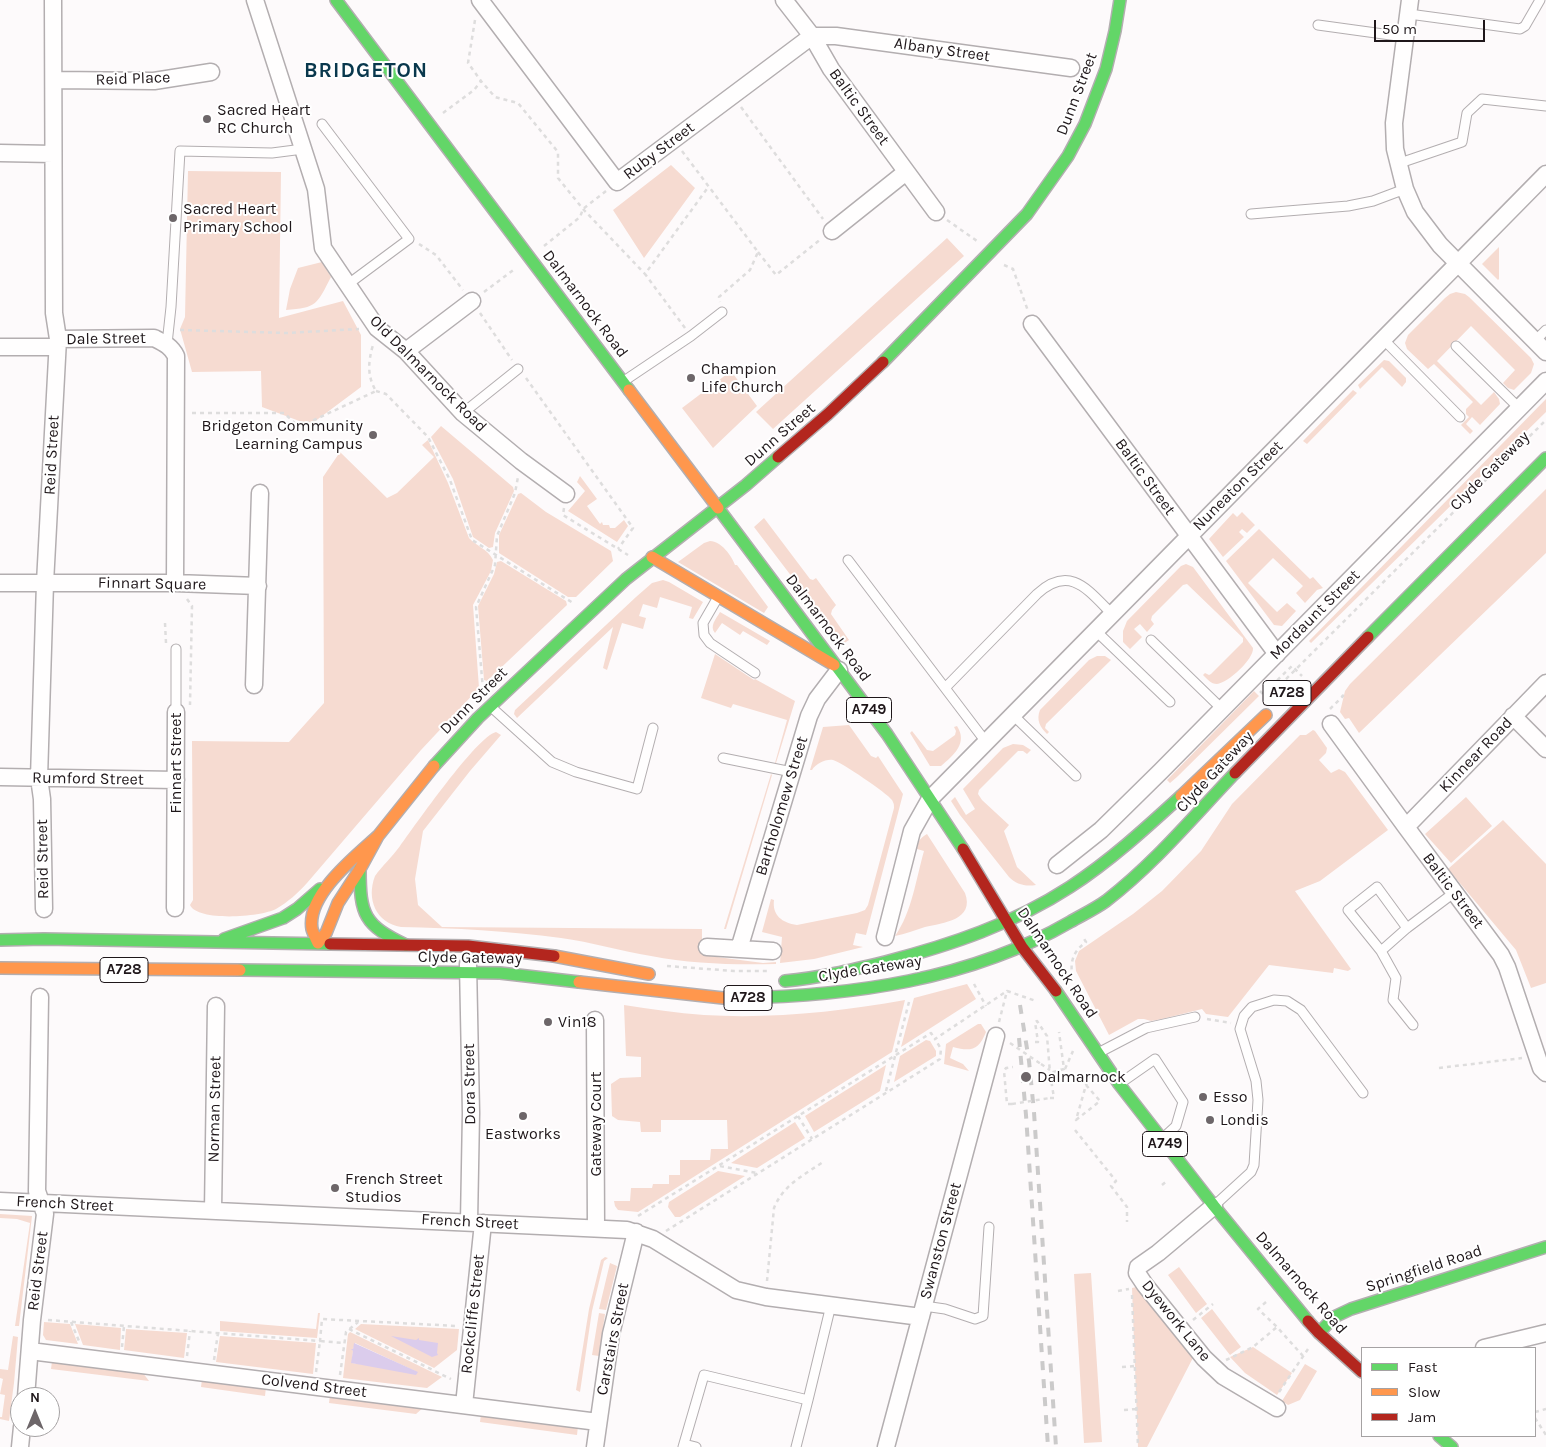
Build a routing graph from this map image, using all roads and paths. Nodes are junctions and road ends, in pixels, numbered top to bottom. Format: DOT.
graph roads {
  1 [pos="53,0"];
  2 [pos="255,0"];
  3 [pos="336,0"];
  4 [pos="480,0"];
  5 [pos="784,0"];
  6 [pos="1120,0"];
  7 [pos="1540,0"];
  8 [pos="1409,7"];
  9 [pos="475,18"];
  10 [pos="1318,25"];
  11 [pos="812,36"];
  12 [pos="1406,37"];
  13 [pos="1071,68"];
  14 [pos="211,72"];
  15 [pos="54,80"];
  16 [pos="480,81"];
  17 [pos="733,95"];
  18 [pos="1546,106"];
  19 [pos="322,124"];
  20 [pos="428,124"];
  21 [pos="674,139"];
  22 [pos="303,149"];
  23 [pos="0,153"];
  24 [pos="53,154"];
  25 [pos="1397,164"];
  26 [pos="906,172"];
  27 [pos="1546,174"];
  28 [pos="709,186"];
  29 [pos="1405,189"];
  30 [pos="936,212"];
  31 [pos="1251,214"];
  32 [pos="832,231"];
  33 [pos="758,252"];
  34 [pos="1457,264"];
  35 [pos="645,274"];
  36 [pos="347,285"];
  37 [pos="472,302"];
  38 [pos="722,312"];
  39 [pos="1032,324"];
  40 [pos="377,328"];
  41 [pos="691,336"];
  42 [pos="1383,339"];
  43 [pos="1542,341"];
  44 [pos="57,343"];
  45 [pos="1456,346"];
  46 [pos="0,347"];
  47 [pos="172,350"];
  48 [pos="406,351"];
  49 [pos="518,370"];
  50 [pos="1546,381"];
  51 [pos="622,382"];
  52 [pos="376,391"];
  53 [pos="1519,408"];
  54 [pos="176,413"];
  55 [pos="463,413"];
  56 [pos="1460,417"];
  57 [pos="1546,420"];
  58 [pos="1546,458"];
  59 [pos="521,461"];
  60 [pos="260,493"];
  61 [pos="566,494"];
  62 [pos="718,508"];
  63 [pos="1189,536"];
  64 [pos="618,549"];
  65 [pos="496,555"];
  66 [pos="848,560"];
  67 [pos="648,561"];
  68 [pos="0,583"];
  69 [pos="45,583"];
  70 [pos="175,583"];
  71 [pos="258,586"];
  72 [pos="718,597"];
  73 [pos="589,613"];
  74 [pos="1112,614"];
  75 [pos="165,623"];
  76 [pos="1096,630"];
  77 [pos="1151,640"];
  78 [pos="176,649"];
  79 [pos="1277,654"];
  80 [pos="838,669"];
  81 [pos="755,673"];
  82 [pos="1546,683"];
  83 [pos="254,686"];
  84 [pos="945,688"];
  85 [pos="1272,701"];
  86 [pos="1170,702"];
  87 [pos="487,708"];
  88 [pos="1222,709"];
  89 [pos="176,712"];
  90 [pos="1013,715"];
  91 [pos="1512,716"];
  92 [pos="1331,724"];
  93 [pos="653,728"];
  94 [pos="986,742"];
  95 [pos="1546,750"];
  96 [pos="722,758"];
  97 [pos="792,772"];
  98 [pos="1076,776"];
  99 [pos="0,777"];
  100 [pos="39,778"];
  101 [pos="176,780"];
  102 [pos="930,799"];
  103 [pos="1406,828"];
  104 [pos="378,836"];
  105 [pos="1057,865"];
  106 [pos="360,869"];
  107 [pos="334,876"];
  108 [pos="1455,892"];
  109 [pos="175,908"];
  110 [pos="44,909"];
  111 [pos="1008,921"];
  112 [pos="1408,928"];
  113 [pos="885,937"];
  114 [pos="0,940"];
  115 [pos="214,942"];
  116 [pos="406,945"];
  117 [pos="468,946"];
  118 [pos="1022,947"];
  119 [pos="707,948"];
  120 [pos="739,949"];
  121 [pos="773,951"];
  122 [pos="1381,951"];
  123 [pos="318,957"];
  124 [pos="0,968"];
  125 [pos="468,973"];
  126 [pos="663,976"];
  127 [pos="774,982"];
  128 [pos="1007,991"];
  129 [pos="40,997"];
  130 [pos="910,999"];
  131 [pos="216,1006"];
  132 [pos="1040,1006"];
  133 [pos="1195,1017"];
  134 [pos="595,1020"];
  135 [pos="1240,1024"];
  136 [pos="1054,1025"];
  137 [pos="1413,1025"];
  138 [pos="935,1039"];
  139 [pos="1003,1039"];
  140 [pos="1035,1042"];
  141 [pos="1072,1054"];
  142 [pos="895,1055"];
  143 [pos="1099,1055"];
  144 [pos="1538,1056"];
  145 [pos="1013,1067"];
  146 [pos="1439,1068"];
  147 [pos="1064,1070"];
  148 [pos="1050,1072"];
  149 [pos="1546,1073"];
  150 [pos="1119,1084"];
  151 [pos="1086,1085"];
  152 [pos="885,1093"];
  153 [pos="1363,1093"];
  154 [pos="1007,1104"];
  155 [pos="1002,1105"];
  156 [pos="798,1116"];
  157 [pos="1075,1130"];
  158 [pos="812,1139"];
  159 [pos="1161,1139"];
  160 [pos="823,1162"];
  161 [pos="719,1166"];
  162 [pos="757,1174"];
  163 [pos="0,1201"];
  164 [pos="41,1203"];
  165 [pos="1214,1206"];
  166 [pos="213,1211"];
  167 [pos="476,1222"];
  168 [pos="1127,1222"];
  169 [pos="596,1228"];
  170 [pos="989,1228"];
  171 [pos="619,1229"];
  172 [pos="636,1232"];
  173 [pos="653,1239"];
  174 [pos="1546,1247"];
  175 [pos="1132,1288"];
  176 [pos="1281,1288"];
  177 [pos="766,1298"];
  178 [pos="1213,1304"];
  179 [pos="831,1305"];
  180 [pos="1258,1309"];
  181 [pos="922,1311"];
  182 [pos="1254,1312"];
  183 [pos="32,1319"];
  184 [pos="359,1321"];
  185 [pos="71,1322"];
  186 [pos="472,1325"];
  187 [pos="124,1326"];
  188 [pos="1277,1327"];
  189 [pos="350,1329"];
  190 [pos="1181,1329"];
  191 [pos="190,1331"];
  192 [pos="1546,1332"];
  193 [pos="218,1333"];
  194 [pos="1319,1333"];
  195 [pos="320,1341"];
  196 [pos="344,1343"];
  197 [pos="1488,1347"];
  198 [pos="30,1351"];
  199 [pos="1303,1356"];
  200 [pos="85,1358"];
  201 [pos="121,1362"];
  202 [pos="1135,1366"];
  203 [pos="1122,1367"];
  204 [pos="1215,1369"];
  205 [pos="185,1370"];
  206 [pos="1361,1371"];
  207 [pos="213,1374"];
  208 [pos="314,1386"];
  209 [pos="466,1386"];
  210 [pos="27,1387"];
  211 [pos="339,1389"];
  212 [pos="808,1400"];
  213 [pos="464,1405"];
  214 [pos="1274,1406"];
  215 [pos="1136,1409"];
  216 [pos="1124,1410"];
  217 [pos="1536,1420"];
  218 [pos="598,1422"];
  219 [pos="1546,1435"];
  220 [pos="1440,1437"];
  221 [pos="683,1445"];
  222 [pos="595,1447"];
  223 [pos="696,1447"];
  224 [pos="796,1447"];
  225 [pos="886,1447"];
  226 [pos="1138,1447"];
  227 [pos="1452,1447"];
  1 -- 15 [label="street, Reid Street"];
  2 -- 22 [label="street, Old Dalmarnock Road"];
  3 -- 20 [label="main road, Dalmarnock Road"];
  4 -- 21 [label="street, Ruby Street"];
  5 -- 11 [label="street, Baltic Street"];
  6 -- 62 [label="main road, Dunn Street"];
  7 -- 8 [label="lane"];
  8 -- 12 [label="street"];
  9 -- 16 [label="path"];
  10 -- 12 [label="lane"];
  11 -- 13 [label="street, Albany Street"];
  11 -- 17 [label="street, Ruby Street"];
  11 -- 26 [label="street, Baltic Street"];
  12 -- 25 [label="street"];
  14 -- 15 [label="street, Reid Place"];
  15 -- 24 [label="street, Reid Street"];
  16 -- 20 [label="path"];
  16 -- 35 [label="path"];
  17 -- 21 [label="street, Ruby Street"];
  17 -- 32 [label="path"];
  18 -- 25 [label="lane"];
  19 -- 36 [label="lane"];
  20 -- 51 [label="main road, Dalmarnock Road"];
  21 -- 28 [label="path"];
  22 -- 36 [label="street, Old Dalmarnock Road"];
  22 -- 47 [label="lane"];
  23 -- 24 [label="street"];
  24 -- 44 [label="street, Reid Street"];
  25 -- 29 [label="street"];
  26 -- 30 [label="street, Baltic Street"];
  26 -- 32 [label="street"];
  27 -- 34 [label="street, Nuneaton Street"];
  28 -- 33 [label="path"];
  28 -- 35 [label="path"];
  29 -- 31 [label="lane"];
  29 -- 34 [label="street"];
  32 -- 33 [label="path"];
  33 -- 38 [label="path"];
  34 -- 42 [label="street, Nuneaton Street"];
  34 -- 43 [label="street"];
  35 -- 41 [label="path"];
  36 -- 40 [label="street, Old Dalmarnock Road"];
  37 -- 48 [label="street"];
  37 -- 49 [label="path"];
  38 -- 41 [label="lane"];
  39 -- 63 [label="street, Baltic Street"];
  40 -- 47 [label="path"];
  40 -- 48 [label="street, Old Dalmarnock Road"];
  40 -- 52 [label="path"];
  41 -- 51 [label="lane"];
  42 -- 56 [label="lane"];
  42 -- 63 [label="street, Nuneaton Street"];
  44 -- 46 [label="street, Dale Street"];
  44 -- 47 [label="street, Dale Street"];
  44 -- 69 [label="street, Reid Street"];
  45 -- 53 [label="lane"];
  47 -- 54 [label="street"];
  48 -- 55 [label="street, Old Dalmarnock Road"];
  49 -- 55 [label="lane"];
  49 -- 64 [label="path"];
  50 -- 53 [label="street, Mordaunt Street"];
  51 -- 62 [label="main road, Dalmarnock Road"];
  52 -- 54 [label="path"];
  52 -- 65 [label="path"];
  53 -- 79 [label="street, Mordaunt Street"];
  54 -- 70 [label="street"];
  55 -- 59 [label="street, Old Dalmarnock Road"];
  57 -- 85 [label="path"];
  58 -- 118 [label="main road, Clyde Gateway / A728"];
  59 -- 61 [label="street, Old Dalmarnock Road"];
  59 -- 65 [label="path"];
  60 -- 71 [label="street"];
  61 -- 64 [label="path"];
  62 -- 67 [label="main road, Dunn Street"];
  62 -- 80 [label="main road, Dalmarnock Road / A749"];
  63 -- 74 [label="street, Nuneaton Street"];
  63 -- 79 [label="street, Baltic Street"];
  64 -- 67 [label="path"];
  65 -- 73 [label="path"];
  65 -- 87 [label="path"];
  66 -- 84 [label="lane"];
  67 -- 72 [label="main road"];
  67 -- 73 [label="main road, Dunn Street"];
  68 -- 69 [label="street, Finnart Square"];
  69 -- 70 [label="street, Finnart Square"];
  69 -- 100 [label="street, Reid Street"];
  70 -- 71 [label="street, Finnart Square"];
  71 -- 83 [label="street"];
  72 -- 80 [label="main road"];
  72 -- 81 [label="lane"];
  73 -- 87 [label="main road, Dunn Street"];
  74 -- 76 [label="street, Nuneaton Street"];
  74 -- 84 [label="lane"];
  75 -- 78 [label="path"];
  76 -- 86 [label="lane"];
  76 -- 90 [label="street, Nuneaton Street"];
  77 -- 88 [label="lane"];
  78 -- 89 [label="lane, Finnart Street"];
  79 -- 88 [label="street, Mordaunt Street"];
  80 -- 97 [label="street, Bartholomew Street"];
  80 -- 102 [label="main road, Dalmarnock Road / A749"];
  82 -- 91 [label="street, Kinnear Road"];
  84 -- 94 [label="lane"];
  85 -- 111 [label="main road, Clyde Gateway / A728"];
  87 -- 93 [label="lane"];
  87 -- 104 [label="main road, Dunn Street"];
  88 -- 105 [label="street, Mordaunt Street"];
  89 -- 101 [label="street, Finnart Street"];
  90 -- 94 [label="street, Nuneaton Street"];
  90 -- 98 [label="lane"];
  91 -- 95 [label="street"];
  91 -- 103 [label="street, Kinnear Road"];
  92 -- 103 [label="street, Baltic Street"];
  94 -- 102 [label="street, Nuneaton Street"];
  96 -- 97 [label="lane"];
  97 -- 120 [label="street, Bartholomew Street"];
  99 -- 100 [label="street, Rumford Street"];
  100 -- 101 [label="street, Rumford Street"];
  100 -- 110 [label="street, Reid Street"];
  101 -- 109 [label="street, Finnart Street"];
  102 -- 111 [label="main road, Dalmarnock Road / A749"];
  102 -- 113 [label="street, Nuneaton Street"];
  103 -- 108 [label="street, Baltic Street"];
  104 -- 106 [label="main road, Dunn Street"];
  104 -- 107 [label="main road, Dunn Street"];
  106 -- 116 [label="main road"];
  106 -- 123 [label="main road, Dunn Street"];
  107 -- 115 [label="main road"];
  107 -- 123 [label="main road, Dunn Street"];
  108 -- 112 [label="lane"];
  108 -- 144 [label="street, Baltic Street"];
  111 -- 118 [label="main road, Dalmarnock Road / A749"];
  111 -- 127 [label="main road, Clyde Gateway / A728"];
  112 -- 122 [label="lane"];
  112 -- 122 [label="lane"];
  114 -- 115 [label="main road, Clyde Gateway / A728"];
  115 -- 123 [label="main road, Clyde Gateway / A728"];
  116 -- 117 [label="main road, Clyde Gateway / A728"];
  116 -- 123 [label="main road, Clyde Gateway / A728"];
  117 -- 125 [label="street, Dora Street"];
  117 -- 126 [label="main road, Clyde Gateway / A728"];
  118 -- 125 [label="main road, Clyde Gateway / A728"];
  118 -- 143 [label="main road, Dalmarnock Road / A749"];
  119 -- 120 [label="street"];
  120 -- 121 [label="street"];
  122 -- 137 [label="lane"];
  123 -- 124 [label="main road, Clyde Gateway / A728"];
  123 -- 125 [label="main road, Clyde Gateway / A728"];
  125 -- 167 [label="street, Dora Street"];
  128 -- 132 [label="path"];
  128 -- 138 [label="path"];
  128 -- 139 [label="path"];
  129 -- 164 [label="street, Reid Street"];
  130 -- 142 [label="path"];
  131 -- 166 [label="street, Norman Street"];
  133 -- 135 [label="path"];
  133 -- 143 [label="lane"];
  134 -- 169 [label="street, Gateway Court"];
  135 -- 153 [label="lane"];
  135 -- 165 [label="lane"];
  136 -- 147 [label="path"];
  138 -- 142 [label="path"];
  138 -- 152 [label="path"];
  139 -- 148 [label="path, bridge"];
  139 -- 181 [label="street, Swanston Street"];
  140 -- 148 [label="path"];
  141 -- 147 [label="path"];
  142 -- 152 [label="path"];
  142 -- 156 [label="path"];
  143 -- 150 [label="main road, Dalmarnock Road / A749"];
  143 -- 151 [label="path"];
  144 -- 146 [label="path"];
  144 -- 149 [label="street, Baltic Street"];
  145 -- 154 [label="path"];
  147 -- 148 [label="path"];
  148 -- 154 [label="path, bridge"];
  150 -- 159 [label="main road, Dalmarnock Road / A749"];
  150 -- 159 [label="lane"];
  151 -- 151 [label="path"];
  152 -- 158 [label="path"];
  154 -- 155 [label="path"];
  156 -- 158 [label="path"];
  156 -- 161 [label="path"];
  157 -- 168 [label="path"];
  158 -- 162 [label="path"];
  159 -- 165 [label="main road, Dalmarnock Road / A749"];
  160 -- 177 [label="path"];
  161 -- 162 [label="path"];
  161 -- 171 [label="path"];
  162 -- 173 [label="path"];
  163 -- 164 [label="street, French Street"];
  164 -- 166 [label="street, French Street"];
  164 -- 183 [label="street, Reid Street"];
  165 -- 176 [label="main road, Dalmarnock Road / A749"];
  165 -- 190 [label="street, Dyework Lane"];
  166 -- 167 [label="street, French Street"];
  167 -- 169 [label="street, French Street"];
  167 -- 186 [label="street, Rockcliffe Street"];
  169 -- 171 [label="street, French Street"];
  170 -- 181 [label="lane"];
  171 -- 172 [label="street, French Street"];
  172 -- 173 [label="street, French Street"];
  172 -- 218 [label="street, Carstairs Street"];
  173 -- 177 [label="street, French Street"];
  174 -- 194 [label="main road, Springfield Road"];
  175 -- 202 [label="path"];
  176 -- 180 [label="path"];
  176 -- 194 [label="main road, Dalmarnock Road / A749"];
  177 -- 179 [label="street, French Street"];
  178 -- 190 [label="path"];
  179 -- 181 [label="street, French Street"];
  179 -- 212 [label="lane"];
  180 -- 182 [label="path"];
  180 -- 188 [label="path"];
  181 -- 225 [label="street, Swanston Street"];
  183 -- 185 [label="path"];
  183 -- 198 [label="street, Reid Street"];
  184 -- 186 [label="path"];
  184 -- 189 [label="path"];
  184 -- 195 [label="path"];
  185 -- 187 [label="path"];
  185 -- 200 [label="path"];
  186 -- 209 [label="street, Rockcliffe Street"];
  187 -- 191 [label="path"];
  187 -- 201 [label="path"];
  188 -- 199 [label="path"];
  188 -- 204 [label="path"];
  189 -- 196 [label="path"];
  189 -- 209 [label="path"];
  190 -- 204 [label="street, Dyework Lane"];
  191 -- 193 [label="path"];
  191 -- 205 [label="path"];
  192 -- 197 [label="street"];
  193 -- 195 [label="path"];
  193 -- 207 [label="path"];
  194 -- 199 [label="path"];
  194 -- 206 [label="main road, Dalmarnock Road / A749"];
  195 -- 196 [label="path"];
  195 -- 208 [label="path"];
  196 -- 211 [label="path"];
  198 -- 200 [label="street, Colvend Street"];
  198 -- 210 [label="street, Reid Street"];
  199 -- 214 [label="path"];
  200 -- 201 [label="street, Colvend Street"];
  201 -- 205 [label="street, Colvend Street"];
  202 -- 203 [label="path"];
  202 -- 215 [label="path"];
  204 -- 214 [label="street, Dyework Lane"];
  205 -- 207 [label="street, Colvend Street"];
  207 -- 208 [label="street, Colvend Street"];
  208 -- 211 [label="street, Colvend Street"];
  209 -- 213 [label="street, Rockcliffe Street"];
  211 -- 213 [label="street, Colvend Street"];
  212 -- 221 [label="lane"];
  212 -- 224 [label="lane"];
  213 -- 218 [label="street, Colvend Street"];
  215 -- 216 [label="path"];
  215 -- 226 [label="path"];
  217 -- 219 [label="path"];
  218 -- 222 [label="street, Carstairs Street"];
  220 -- 227 [label="main road"];
  221 -- 223 [label="lane"];
}
